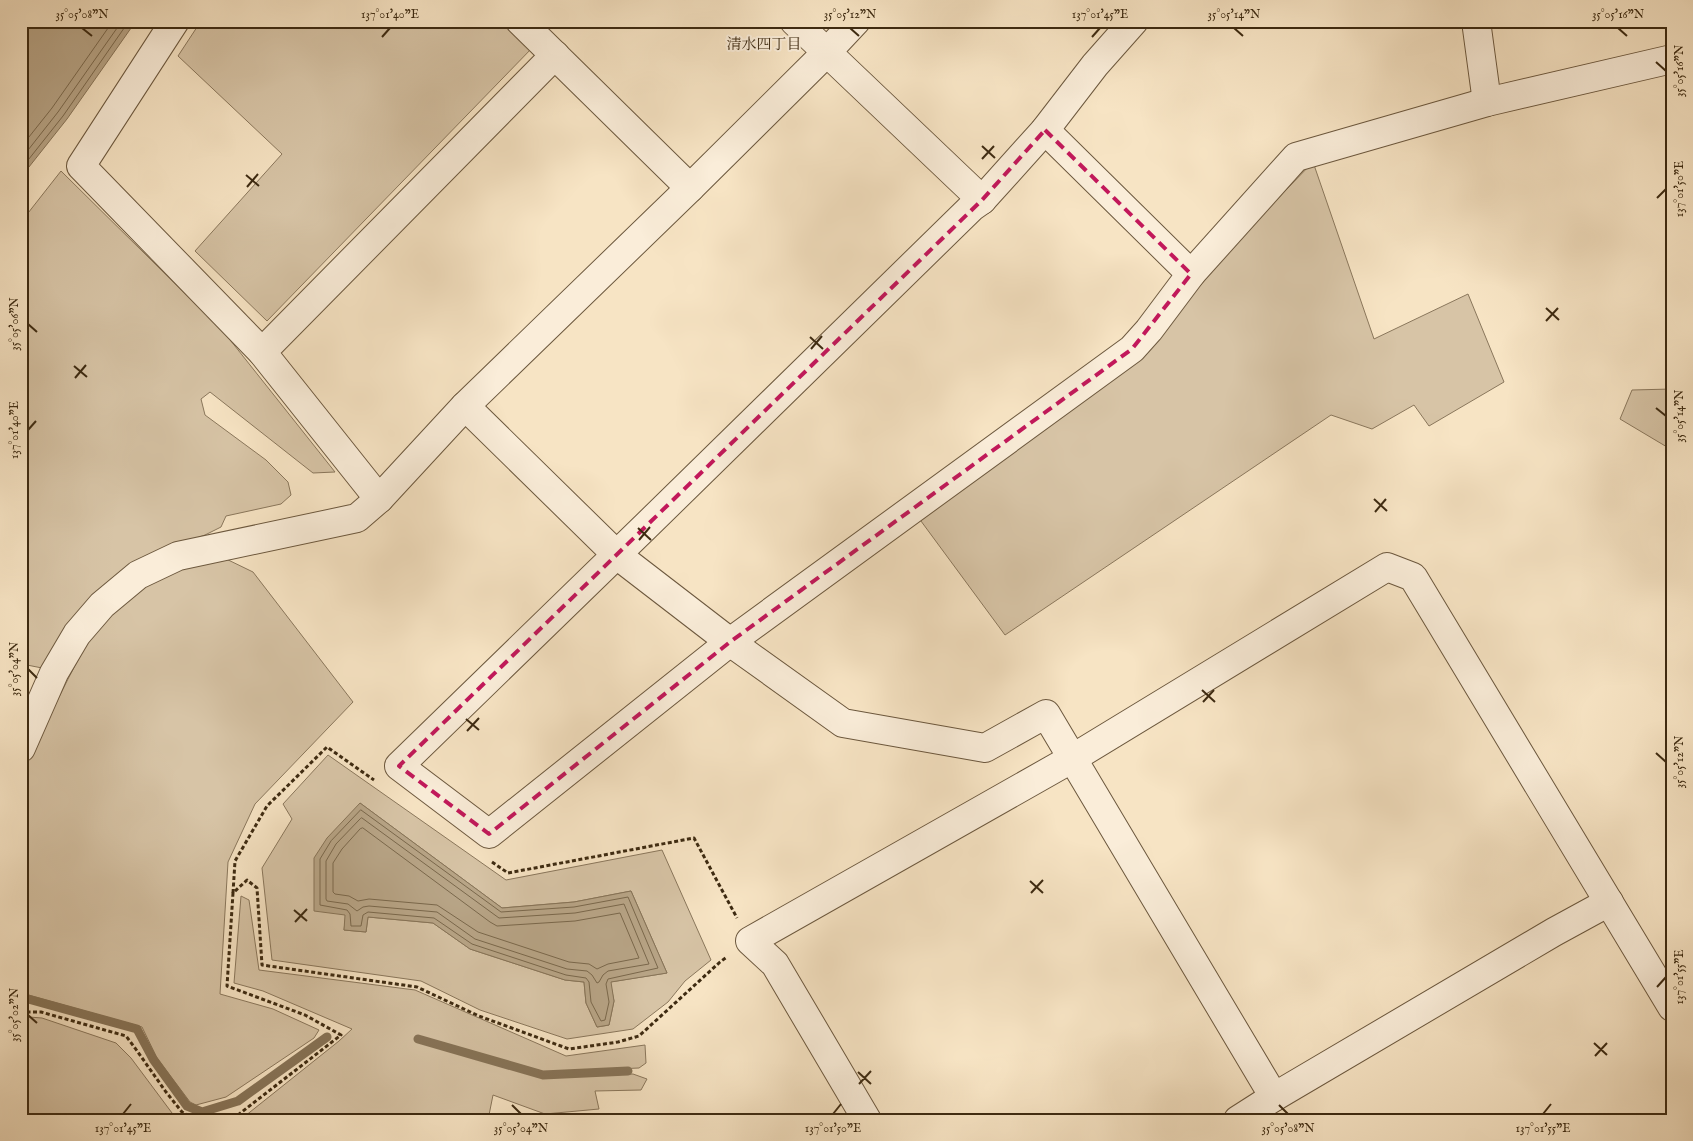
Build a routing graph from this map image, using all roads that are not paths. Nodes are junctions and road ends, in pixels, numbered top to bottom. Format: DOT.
graph roads {
  1 [pos="175,21"];
  2 [pos="520,21"];
  3 [pos="794,21"];
  4 [pos="856,21"];
  5 [pos="1134,21"];
  6 [pos="1476,21"];
  7 [pos="826,53"];
  8 [pos="555,55"];
  9 [pos="1672,59"];
  10 [pos="1487,102"];
  11 [pos="1045,130"];
  12 [pos="690,188"];
  13 [pos="982,200"];
  14 [pos="1191,274"];
  15 [pos="262,352"];
  16 [pos="465,406"];
  17 [pos="379,499"];
  18 [pos="616,556"];
  19 [pos="730,642"];
  20 [pos="21,748"];
  21 [pos="1072,758"];
  22 [pos="1609,902"];
  23 [pos="1672,1007"];
  24 [pos="1274,1096"];
  25 [pos="867,1120"];
  26 [pos="1238,1120"];
  1 -- 15 [label="street"];
  2 -- 8 [label="street"];
  3 -- 7 [label="street"];
  4 -- 7 [label="street"];
  5 -- 11 [label="street"];
  6 -- 10 [label="street"];
  7 -- 12 [label="street"];
  7 -- 13 [label="street"];
  8 -- 12 [label="street"];
  8 -- 15 [label="street"];
  9 -- 10 [label="street"];
  10 -- 14 [label="street"];
  11 -- 13 [label="street"];
  11 -- 14 [label="street"];
  12 -- 16 [label="street"];
  13 -- 18 [label="street"];
  14 -- 19 [label="street"];
  15 -- 17 [label="street"];
  16 -- 17 [label="street"];
  16 -- 18 [label="street"];
  17 -- 20 [label="street"];
  18 -- 19 [label="street"];
  18 -- 19 [label="street"];
  19 -- 21 [label="street"];
  21 -- 22 [label="street"];
  21 -- 24 [label="street"];
  21 -- 25 [label="street"];
  22 -- 23 [label="street"];
  22 -- 24 [label="street"];
  24 -- 26 [label="street"];
}
